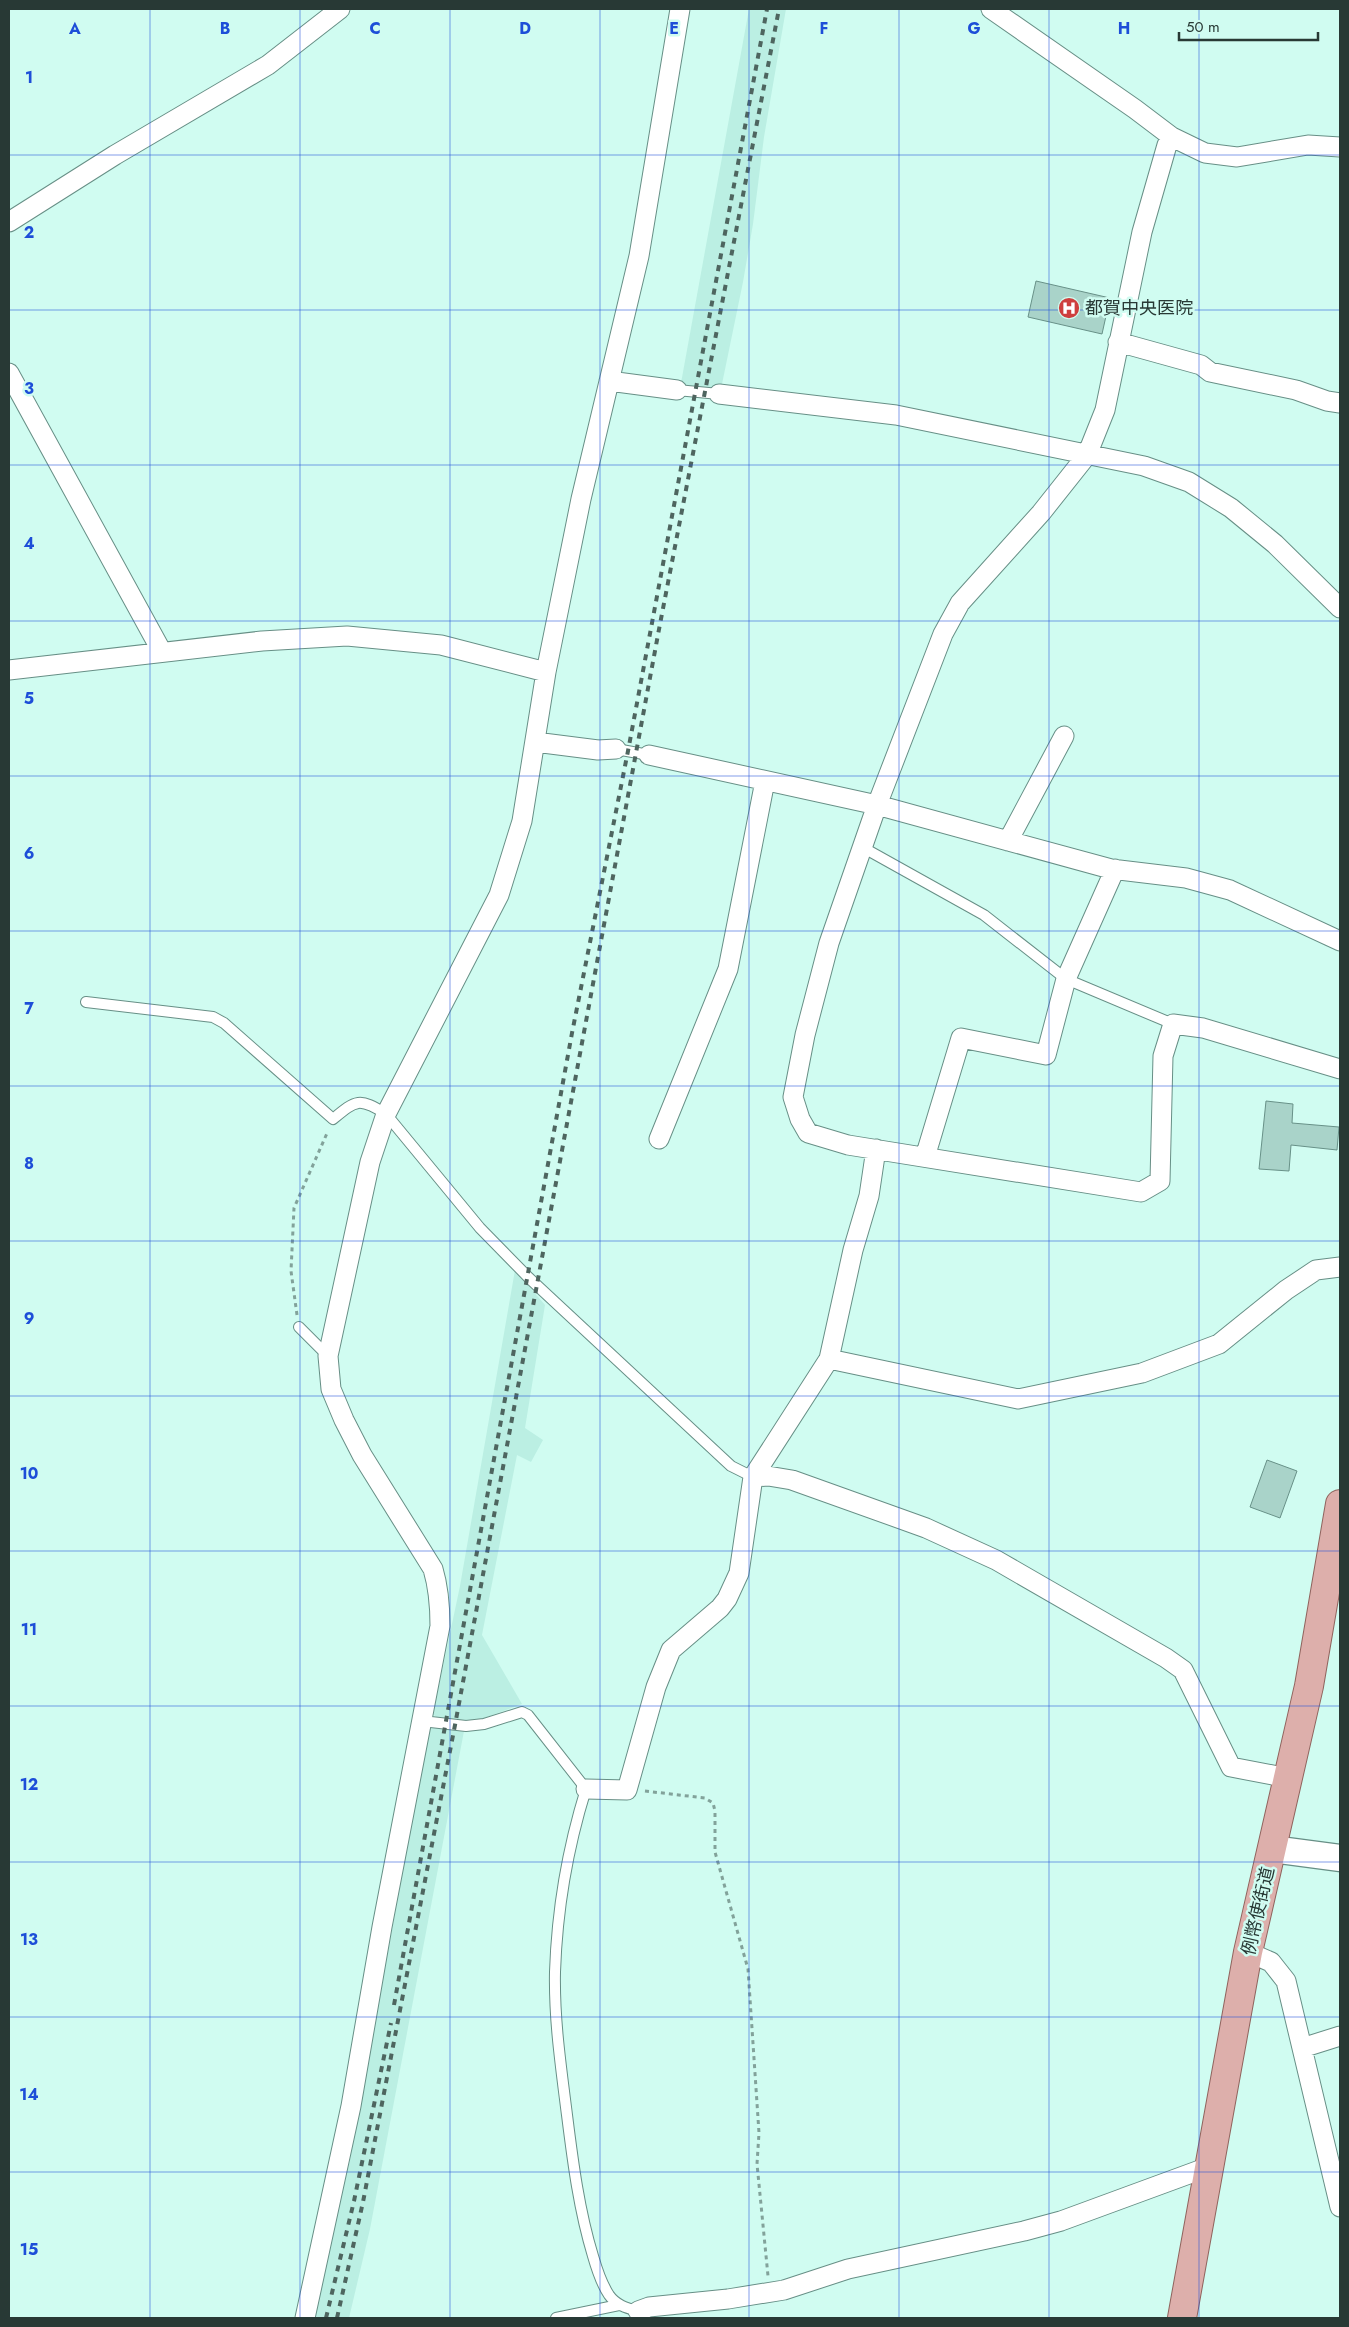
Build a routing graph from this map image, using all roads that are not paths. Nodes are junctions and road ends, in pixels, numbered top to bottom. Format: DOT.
graph roads {
  1 [pos="340,9"];
  2 [pos="680,9"];
  3 [pos="991,9"];
  4 [pos="1172,137"];
  5 [pos="1340,147"];
  6 [pos="9,222"];
  7 [pos="1118,342"];
  8 [pos="9,373"];
  9 [pos="609,381"];
  10 [pos="677,390"];
  11 [pos="719,394"];
  12 [pos="1340,403"];
  13 [pos="1087,455"];
  14 [pos="1340,608"];
  15 [pos="162,652"];
  16 [pos="9,670"];
  17 [pos="546,672"];
  18 [pos="1064,736"];
  19 [pos="535,742"];
  20 [pos="616,749"];
  21 [pos="649,755"];
  22 [pos="765,781"];
  23 [pos="877,804"];
  24 [pos="1008,841"];
  25 [pos="862,847"];
  26 [pos="1115,870"];
  27 [pos="1340,941"];
  28 [pos="1066,979"];
  29 [pos="86,1002"];
  30 [pos="1173,1024"];
  31 [pos="1340,1069"];
  32 [pos="386,1114"];
  33 [pos="658,1139"];
  34 [pos="876,1150"];
  35 [pos="925,1158"];
  36 [pos="1340,1267"];
  37 [pos="299,1327"];
  38 [pos="328,1356"];
  39 [pos="829,1359"];
  40 [pos="754,1477"];
  41 [pos="1340,1504"];
  42 [pos="422,1721"];
  43 [pos="1288,1778"];
  44 [pos="586,1789"];
  45 [pos="1272,1849"];
  46 [pos="1340,1858"];
  47 [pos="1248,1952"];
  48 [pos="1340,2036"];
  49 [pos="1302,2048"];
  50 [pos="1208,2167"];
  51 [pos="1340,2207"];
  52 [pos="619,2305"];
  53 [pos="640,2314"];
  54 [pos="305,2318"];
  55 [pos="556,2318"];
  56 [pos="1182,2318"];
  1 -- 6 [label="street"];
  2 -- 9 [label="street"];
  3 -- 4 [label="street"];
  4 -- 5 [label="street"];
  4 -- 7 [label="street"];
  7 -- 12 [label="street"];
  7 -- 13 [label="street"];
  8 -- 15 [label="street"];
  9 -- 10 [label="street"];
  9 -- 17 [label="street"];
  10 -- 11 [label="lane"];
  11 -- 13 [label="street"];
  13 -- 14 [label="street"];
  13 -- 23 [label="street"];
  15 -- 16 [label="street"];
  15 -- 17 [label="street"];
  17 -- 19 [label="street"];
  18 -- 24 [label="street"];
  19 -- 20 [label="street"];
  19 -- 32 [label="street"];
  20 -- 21 [label="lane"];
  21 -- 22 [label="street"];
  22 -- 23 [label="street"];
  22 -- 33 [label="street"];
  23 -- 24 [label="street"];
  23 -- 25 [label="street"];
  24 -- 26 [label="street"];
  25 -- 28 [label="lane"];
  25 -- 34 [label="street"];
  26 -- 27 [label="street"];
  26 -- 28 [label="street"];
  28 -- 30 [label="lane"];
  28 -- 35 [label="street"];
  29 -- 32 [label="lane"];
  30 -- 31 [label="street"];
  30 -- 35 [label="street"];
  32 -- 38 [label="street"];
  32 -- 40 [label="lane"];
  34 -- 35 [label="street"];
  34 -- 39 [label="street"];
  36 -- 39 [label="street"];
  37 -- 38 [label="lane"];
  38 -- 42 [label="street"];
  39 -- 40 [label="street"];
  40 -- 43 [label="street"];
  40 -- 44 [label="street"];
  41 -- 43 [label="main road, 例幣使街道"];
  42 -- 44 [label="lane"];
  42 -- 54 [label="street"];
  43 -- 45 [label="main road, 例幣使街道"];
  44 -- 52 [label="lane"];
  45 -- 46 [label="street"];
  45 -- 47 [label="main road, 例幣使街道"];
  47 -- 49 [label="street"];
  47 -- 50 [label="main road, 例幣使街道"];
  48 -- 49 [label="street"];
  49 -- 51 [label="street"];
  50 -- 53 [label="street"];
  50 -- 56 [label="main road, 例幣使街道"];
  52 -- 53 [label="lane"];
  52 -- 55 [label="lane"];
}
